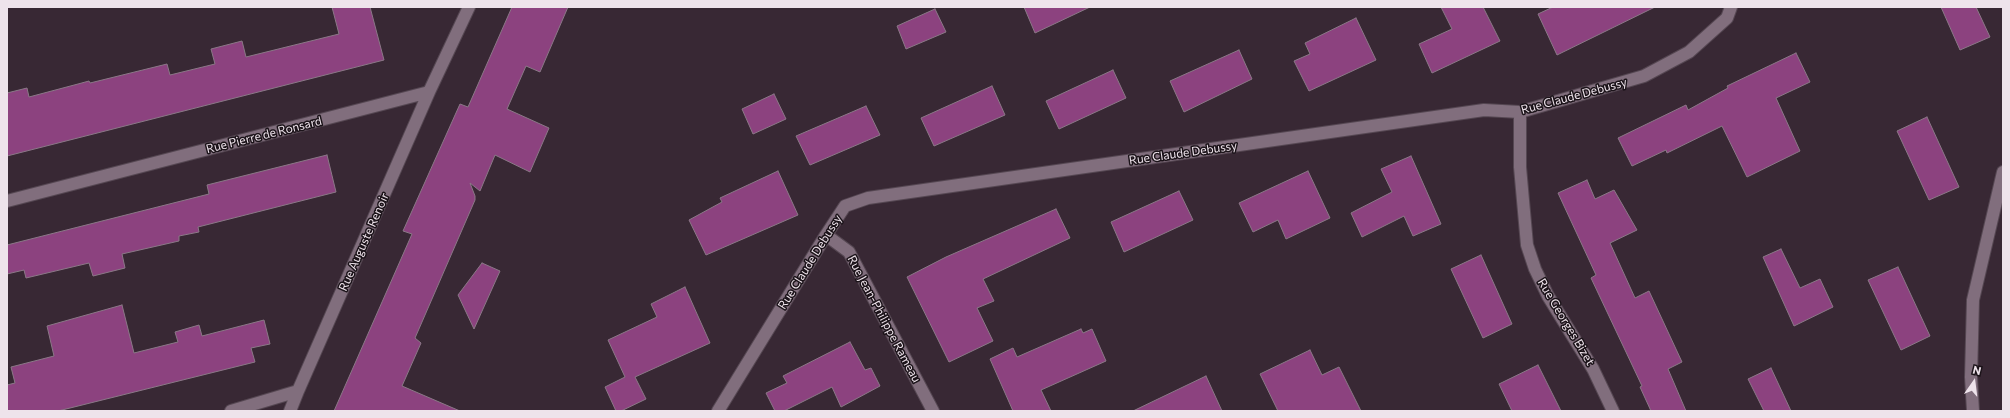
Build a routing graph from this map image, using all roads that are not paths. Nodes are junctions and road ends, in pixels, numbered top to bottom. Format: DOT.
graph roads {
  1 [pos="469,7"];
  2 [pos="1731,7"];
  3 [pos="429,92"];
  4 [pos="1520,112"];
  5 [pos="2003,172"];
  6 [pos="7,201"];
  7 [pos="826,235"];
  8 [pos="298,391"];
  9 [pos="231,411"];
  10 [pos="290,411"];
  11 [pos="718,411"];
  12 [pos="933,411"];
  13 [pos="1613,411"];
  14 [pos="1973,411"];
  1 -- 3 [label="street"];
  2 -- 4 [label="street, Rue Claude Debussy"];
  3 -- 6 [label="street, Rue Pierre de Ronsard"];
  3 -- 8 [label="street, Rue Auguste Renoir"];
  4 -- 7 [label="street, Rue Claude Debussy"];
  4 -- 13 [label="street, Rue Georges Bizet"];
  5 -- 14 [label="street"];
  7 -- 11 [label="street, Rue Claude Debussy"];
  7 -- 12 [label="street, Rue Jean-Philippe Rameau"];
  8 -- 9 [label="street"];
  8 -- 10 [label="street, Rue Auguste Renoir"];
}
